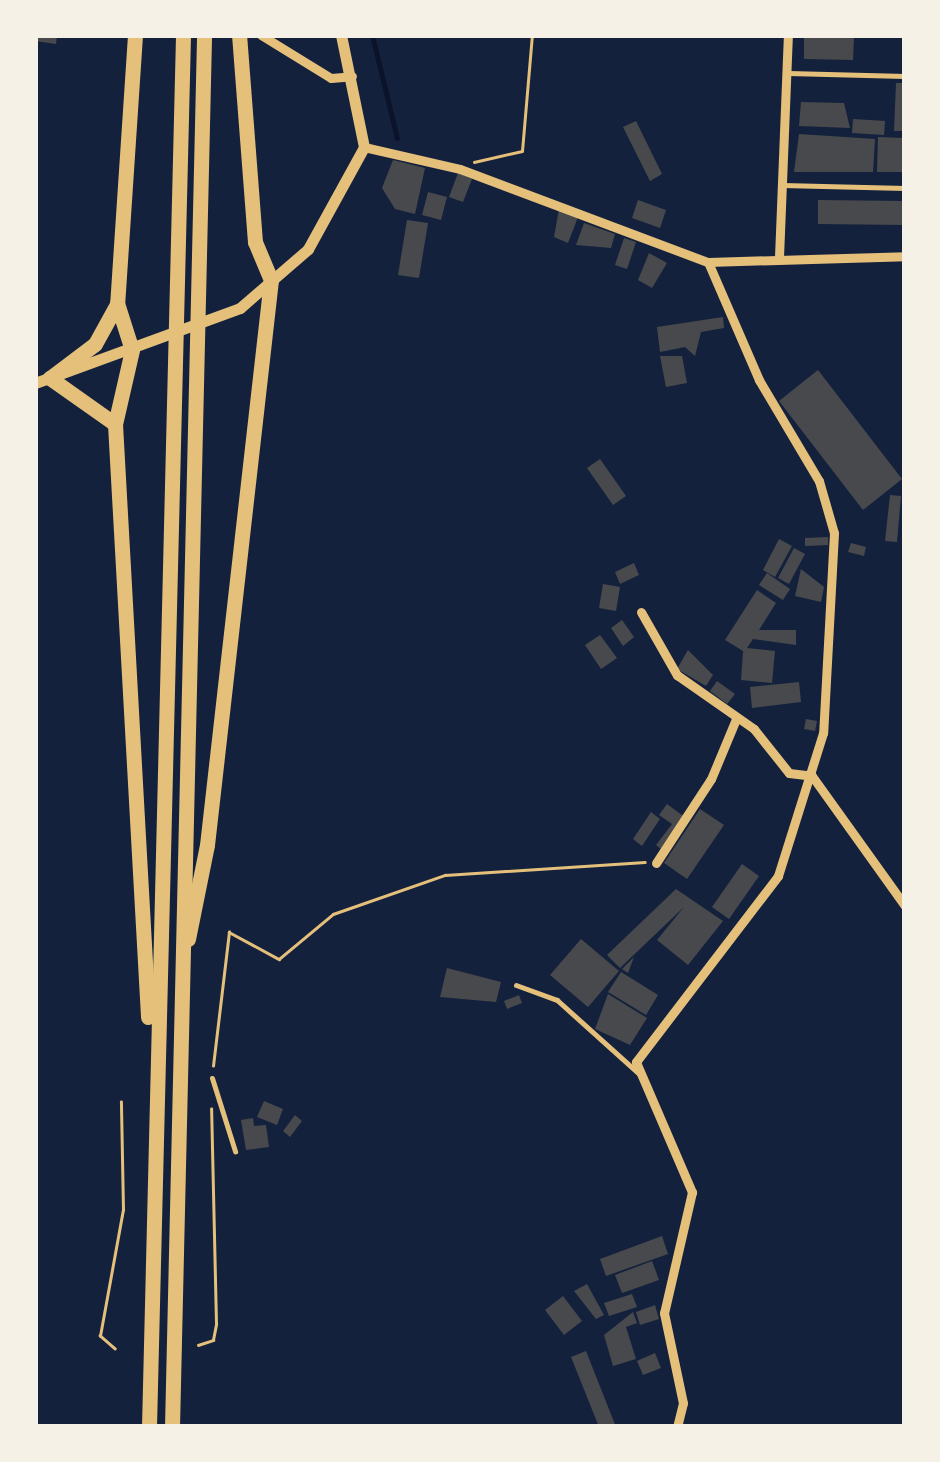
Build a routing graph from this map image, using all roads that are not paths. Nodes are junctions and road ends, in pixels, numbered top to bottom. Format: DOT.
graph roads {
  1 [pos="135,35"];
  2 [pos="184,35"];
  3 [pos="204,35"];
  4 [pos="239,35"];
  5 [pos="261,35"];
  6 [pos="341,35"];
  7 [pos="788,35"];
  8 [pos="786,72"];
  9 [pos="355,76"];
  10 [pos="905,76"];
  11 [pos="364,147"];
  12 [pos="782,186"];
  13 [pos="905,188"];
  14 [pos="779,256"];
  15 [pos="905,256"];
  16 [pos="708,262"];
  17 [pos="271,280"];
  18 [pos="117,303"];
  19 [pos="132,350"];
  20 [pos="42,380"];
  21 [pos="116,424"];
  22 [pos="641,612"];
  23 [pos="736,720"];
  24 [pos="812,776"];
  25 [pos="656,864"];
  26 [pos="905,906"];
  27 [pos="180,978"];
  28 [pos="516,985"];
  29 [pos="154,1071"];
  30 [pos="638,1074"];
  31 [pos="212,1078"];
  32 [pos="235,1150"];
  33 [pos="148,1427"];
  34 [pos="172,1427"];
  35 [pos="677,1427"];
  1 -- 18 [label="highway"];
  2 -- 29 [label="highway"];
  3 -- 27 [label="highway"];
  4 -- 17 [label="highway"];
  5 -- 9 [label="street"];
  6 -- 9 [label="street"];
  7 -- 8 [label="street"];
  8 -- 10 [label="lane"];
  8 -- 12 [label="street"];
  9 -- 11 [label="street"];
  11 -- 16 [label="street"];
  11 -- 17 [label="street"];
  12 -- 13 [label="lane"];
  12 -- 14 [label="street"];
  14 -- 15 [label="street"];
  14 -- 16 [label="street"];
  16 -- 24 [label="street"];
  17 -- 19 [label="street"];
  17 -- 27 [label="highway"];
  18 -- 19 [label="highway"];
  18 -- 20 [label="highway"];
  19 -- 20 [label="street"];
  19 -- 21 [label="highway"];
  20 -- 21 [label="highway"];
  21 -- 29 [label="highway"];
  22 -- 23 [label="street"];
  23 -- 24 [label="street"];
  23 -- 25 [label="street"];
  24 -- 26 [label="street"];
  24 -- 30 [label="street"];
  27 -- 34 [label="highway"];
  28 -- 30 [label="lane"];
  29 -- 33 [label="highway"];
  30 -- 35 [label="street"];
  31 -- 32 [label="lane"];
}
